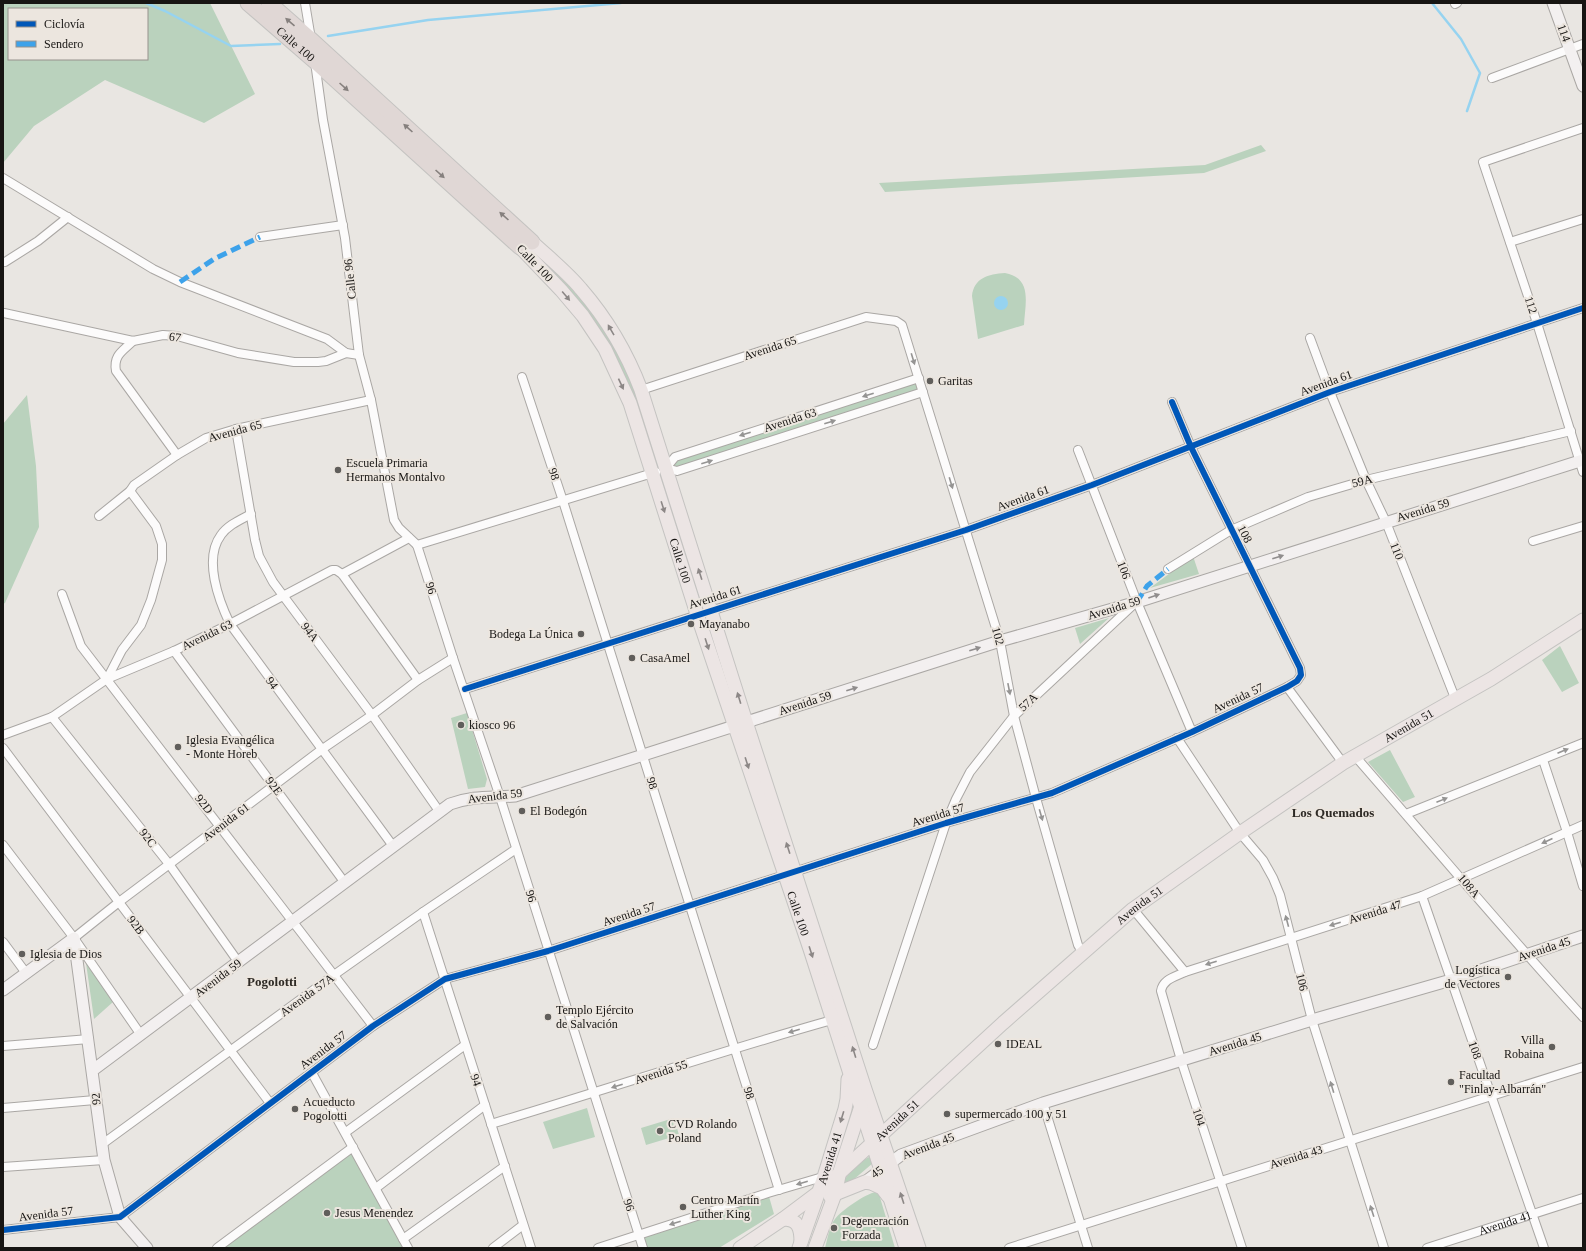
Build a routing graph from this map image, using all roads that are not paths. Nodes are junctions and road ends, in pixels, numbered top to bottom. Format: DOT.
graph roads {
  1 [pos="248,3"];
  2 [pos="269,3"];
  3 [pos="305,3"];
  4 [pos="1553,3"];
  5 [pos="311,40"];
  6 [pos="1583,44"];
  7 [pos="1570,48"];
  8 [pos="315,61"];
  9 [pos="1492,78"];
  10 [pos="1583,86"];
  11 [pos="1583,128"];
  12 [pos="3,178"];
  13 [pos="68,217"];
  14 [pos="1583,219"];
  15 [pos="343,225"];
  16 [pos="260,237"];
  17 [pos="1510,242"];
  18 [pos="526,244"];
  19 [pos="5,262"];
  20 [pos="1583,308"];
  21 [pos="4,313"];
  22 [pos="900,322"];
  23 [pos="1537,323"];
  24 [pos="1310,338"];
  25 [pos="133,341"];
  26 [pos="346,353"];
  27 [pos="359,355"];
  28 [pos="522,377"];
  29 [pos="919,378"];
  30 [pos="641,390"];
  31 [pos="923,392"];
  32 [pos="1330,392"];
  33 [pos="371,400"];
  34 [pos="1172,402"];
  35 [pos="236,429"];
  36 [pos="1571,431"];
  37 [pos="1191,447"];
  38 [pos="1078,450"];
  39 [pos="177,455"];
  40 [pos="1582,465"];
  41 [pos="666,468"];
  42 [pos="652,474"];
  43 [pos="1366,480"];
  44 [pos="1092,485"];
  45 [pos="130,490"];
  46 [pos="563,500"];
  47 [pos="251,514"];
  48 [pos="99,516"];
  49 [pos="1386,522"];
  50 [pos="1583,526"];
  51 [pos="966,530"];
  52 [pos="1231,530"];
  53 [pos="409,538"];
  54 [pos="1533,541"];
  55 [pos="417,544"];
  56 [pos="1249,566"];
  57 [pos="1168,569"];
  58 [pos="342,574"];
  59 [pos="62,594"];
  60 [pos="283,596"];
  61 [pos="1136,602"];
  62 [pos="711,610"];
  63 [pos="697,614"];
  64 [pos="1583,620"];
  65 [pos="230,624"];
  66 [pos="1000,641"];
  67 [pos="607,643"];
  68 [pos="174,651"];
  69 [pos="453,658"];
  70 [pos="1301,675"];
  71 [pos="107,679"];
  72 [pos="418,680"];
  73 [pos="1287,687"];
  74 [pos="464,689"];
  75 [pos="1454,698"];
  76 [pos="372,715"];
  77 [pos="1014,716"];
  78 [pos="52,717"];
  79 [pos="740,724"];
  80 [pos="1192,732"];
  81 [pos="3,735"];
  82 [pos="1177,738"];
  83 [pos="1583,743"];
  84 [pos="3,748"];
  85 [pos="321,750"];
  86 [pos="643,755"];
  87 [pos="1355,756"];
  88 [pos="1543,760"];
  89 [pos="1343,763"];
  90 [pos="274,786"];
  91 [pos="500,797"];
  92 [pos="1036,798"];
  93 [pos="440,811"];
  94 [pos="1406,814"];
  95 [pos="946,823"];
  96 [pos="1583,825"];
  97 [pos="221,826"];
  98 [pos="1567,832"];
  99 [pos="1240,833"];
  100 [pos="3,845"];
  101 [pos="393,846"];
  102 [pos="516,849"];
  103 [pos="169,864"];
  104 [pos="790,875"];
  105 [pos="1462,879"];
  106 [pos="345,883"];
  107 [pos="1583,886"];
  108 [pos="1422,896"];
  109 [pos="119,902"];
  110 [pos="690,906"];
  111 [pos="1133,909"];
  112 [pos="423,912"];
  113 [pos="293,922"];
  114 [pos="1583,936"];
  115 [pos="1292,937"];
  116 [pos="74,938"];
  117 [pos="3,942"];
  118 [pos="548,951"];
  119 [pos="1083,953"];
  120 [pos="1526,955"];
  121 [pos="239,963"];
  122 [pos="1185,972"];
  123 [pos="26,973"];
  124 [pos="334,975"];
  125 [pos="445,979"];
  126 [pos="1451,980"];
  127 [pos="1162,986"];
  128 [pos="3,990"];
  129 [pos="191,998"];
  130 [pos="1583,1017"];
  131 [pos="832,1020"];
  132 [pos="1312,1020"];
  133 [pos="373,1026"];
  134 [pos="141,1035"];
  135 [pos="89,1039"];
  136 [pos="465,1045"];
  137 [pos="873,1045"];
  138 [pos="3,1046"];
  139 [pos="734,1048"];
  140 [pos="230,1051"];
  141 [pos="1181,1060"];
  142 [pos="847,1065"];
  143 [pos="1583,1067"];
  144 [pos="93,1070"];
  145 [pos="312,1073"];
  146 [pos="865,1089"];
  147 [pos="594,1094"];
  148 [pos="1491,1095"];
  149 [pos="95,1100"];
  150 [pos="270,1103"];
  151 [pos="1043,1103"];
  152 [pos="484,1105"];
  153 [pos="3,1108"];
  154 [pos="861,1108"];
  155 [pos="904,1114"];
  156 [pos="491,1124"];
  157 [pos="346,1132"];
  158 [pos="877,1139"];
  159 [pos="1349,1141"];
  160 [pos="101,1145"];
  161 [pos="353,1147"];
  162 [pos="104,1160"];
  163 [pos="505,1166"];
  164 [pos="886,1166"];
  165 [pos="3,1167"];
  166 [pos="840,1171"];
  167 [pos="824,1177"];
  168 [pos="1220,1181"];
  169 [pos="861,1184"];
  170 [pos="376,1188"];
  171 [pos="779,1190"];
  172 [pos="835,1194"];
  173 [pos="817,1196"];
  174 [pos="890,1198"];
  175 [pos="1583,1198"];
  176 [pos="1532,1214"];
  177 [pos="120,1217"];
  178 [pos="783,1219"];
  179 [pos="523,1225"];
  180 [pos="824,1225"];
  181 [pos="1080,1225"];
  182 [pos="3,1230"];
  183 [pos="639,1235"];
  184 [pos="403,1239"];
  185 [pos="800,1246"];
  186 [pos="147,1248"];
  187 [pos="217,1248"];
  188 [pos="408,1248"];
  189 [pos="493,1248"];
  190 [pos="531,1248"];
  191 [pos="598,1248"];
  192 [pos="643,1248"];
  193 [pos="740,1248"];
  194 [pos="816,1248"];
  195 [pos="906,1248"];
  196 [pos="919,1248"];
  197 [pos="1009,1248"];
  198 [pos="1088,1248"];
  199 [pos="1242,1248"];
  200 [pos="1384,1248"];
  201 [pos="1427,1248"];
  202 [pos="1544,1248"];
  1 -- 8 [label="highway, Calle 100"];
  5 -- 2 [label="highway, Calle 100, one-way"];
  3 -- 5 [label="street, Calle 96"];
  4 -- 7 [label="street, 114"];
  5 -- 8 [label="street, Calle 96"];
  18 -- 5 [label="highway, Calle 100, one-way"];
  6 -- 7 [label="street"];
  7 -- 9 [label="street"];
  7 -- 10 [label="street, 114"];
  8 -- 15 [label="street, Calle 96"];
  8 -- 18 [label="highway, Calle 100, one-way"];
  11 -- 17 [label="street, 112"];
  12 -- 13 [label="street"];
  13 -- 19 [label="street"];
  13 -- 26 [label="street"];
  14 -- 17 [label="street"];
  15 -- 16 [label="street"];
  15 -- 27 [label="street, Calle 96"];
  17 -- 23 [label="street, 112"];
  30 -- 18 [label="main road, Calle 100, one-way"];
  18 -- 42 [label="main road, Calle 100, one-way"];
  20 -- 23 [label="street, Avenida 61"];
  21 -- 25 [label="street, 67"];
  22 -- 29 [label="street, 102, one-way"];
  22 -- 30 [label="street, Avenida 65"];
  23 -- 32 [label="street, Avenida 61"];
  23 -- 36 [label="street, 112"];
  24 -- 32 [label="street, 110"];
  25 -- 26 [label="street, 67"];
  25 -- 39 [label="street"];
  26 -- 27 [label="street"];
  27 -- 33 [label="street, Calle 96"];
  28 -- 46 [label="street, 98"];
  29 -- 31 [label="street, 102"];
  29 -- 41 [label="street, Avenida 63, one-way"];
  30 -- 41 [label="main road, Calle 100"];
  41 -- 31 [label="street, Avenida 63, one-way"];
  31 -- 51 [label="street, 102, one-way"];
  32 -- 37 [label="street, Avenida 61"];
  32 -- 43 [label="street, 110"];
  33 -- 35 [label="street, Avenida 65"];
  33 -- 53 [label="street, Calle 96"];
  34 -- 37 [label="street, 108"];
  35 -- 39 [label="street, Avenida 65"];
  35 -- 47 [label="street, 94A"];
  36 -- 40 [label="street, 112"];
  36 -- 43 [label="street, 59A"];
  37 -- 44 [label="street, Avenida 61"];
  37 -- 52 [label="street, 108"];
  38 -- 44 [label="street, 106"];
  39 -- 45 [label="street, Avenida 65"];
  40 -- 49 [label="street, Avenida 59"];
  41 -- 42 [label="street, Avenida 63"];
  62 -- 41 [label="main road, Calle 100, one-way"];
  42 -- 46 [label="street, Avenida 63"];
  42 -- 63 [label="main road, Calle 100, one-way"];
  43 -- 49 [label="street, 110"];
  43 -- 52 [label="street, 59A"];
  44 -- 51 [label="street, Avenida 61"];
  44 -- 61 [label="street, 106"];
  45 -- 48 [label="street, Avenida 65"];
  45 -- 71 [label="street"];
  46 -- 55 [label="street, Avenida 63"];
  46 -- 67 [label="street, 98"];
  47 -- 60 [label="street, 94A"];
  47 -- 65 [label="street, 94"];
  56 -- 49 [label="street, Avenida 59, one-way"];
  49 -- 75 [label="street, 110"];
  50 -- 54 [label="street"];
  51 -- 62 [label="street, Avenida 61"];
  51 -- 66 [label="street, 102"];
  52 -- 56 [label="street, 108"];
  52 -- 57 [label="street, 59A"];
  53 -- 55 [label="street, Calle 96"];
  53 -- 58 [label="street, Avenida 63"];
  55 -- 69 [label="street, 96"];
  61 -- 56 [label="street, Avenida 59, one-way"];
  56 -- 70 [label="street, 108"];
  58 -- 60 [label="street, Avenida 63"];
  58 -- 72 [label="street"];
  59 -- 71 [label="street, 92D"];
  60 -- 65 [label="street, Avenida 63"];
  60 -- 76 [label="street, 94A"];
  61 -- 66 [label="street, Avenida 59"];
  61 -- 77 [label="street, 57A"];
  61 -- 80 [label="street, 106"];
  62 -- 63 [label="street, Avenida 61"];
  79 -- 62 [label="main road, Calle 100, one-way"];
  63 -- 67 [label="street, Avenida 61"];
  63 -- 79 [label="main road, Calle 100, one-way"];
  64 -- 75 [label="main road, Avenida 51"];
  65 -- 68 [label="street, Avenida 63"];
  65 -- 85 [label="street, 94"];
  66 -- 77 [label="street, 102, one-way"];
  79 -- 66 [label="street, Avenida 59, one-way"];
  67 -- 74 [label="street, Avenida 61"];
  67 -- 86 [label="street, 98"];
  68 -- 71 [label="street, Avenida 63"];
  68 -- 90 [label="street, 92E"];
  69 -- 72 [label="street, Avenida 61"];
  69 -- 74 [label="street, 96"];
  70 -- 73 [label="street, Avenida 57"];
  71 -- 78 [label="street, Avenida 63"];
  71 -- 97 [label="street, 92D"];
  72 -- 76 [label="street, Avenida 61"];
  73 -- 80 [label="street, Avenida 57"];
  73 -- 89 [label="street"];
  74 -- 91 [label="street, 96"];
  75 -- 87 [label="main road, Avenida 51"];
  76 -- 85 [label="street, Avenida 61"];
  76 -- 93 [label="street, 94A"];
  77 -- 92 [label="street, 102"];
  77 -- 95 [label="street, 57A"];
  78 -- 81 [label="street, Avenida 63"];
  78 -- 103 [label="street, 92C"];
  79 -- 86 [label="street, Avenida 59"];
  79 -- 104 [label="main road, Calle 100"];
  80 -- 82 [label="street, Avenida 57"];
  82 -- 92 [label="street, Avenida 57"];
  82 -- 99 [label="street, 106"];
  88 -- 83 [label="street, one-way"];
  84 -- 109 [label="street, 92B"];
  85 -- 90 [label="street, Avenida 61"];
  85 -- 101 [label="street, 94"];
  86 -- 91 [label="street, Avenida 59"];
  86 -- 110 [label="street, 98"];
  87 -- 89 [label="main road, Avenida 51"];
  87 -- 94 [label="street, 108A"];
  94 -- 88 [label="street, one-way"];
  88 -- 98 [label="street"];
  89 -- 99 [label="main road, Avenida 51"];
  90 -- 97 [label="street, Avenida 61"];
  90 -- 106 [label="street, 92E"];
  91 -- 93 [label="street, Avenida 59"];
  91 -- 102 [label="street, 96"];
  92 -- 95 [label="street, Avenida 57"];
  92 -- 119 [label="street, 102, one-way"];
  93 -- 101 [label="street, Avenida 59"];
  94 -- 105 [label="street, 108A"];
  95 -- 104 [label="street, Avenida 57"];
  95 -- 137 [label="street, 57A"];
  96 -- 98 [label="street, Avenida 47"];
  97 -- 103 [label="street, Avenida 61"];
  97 -- 113 [label="street, 92D"];
  98 -- 105 [label="street, Avenida 47, one-way"];
  98 -- 107 [label="street"];
  99 -- 111 [label="main road, Avenida 51"];
  115 -- 99 [label="street, 106, one-way"];
  100 -- 116 [label="street"];
  101 -- 106 [label="street, Avenida 59"];
  102 -- 112 [label="street, Avenida 57A"];
  102 -- 118 [label="street, 96"];
  103 -- 109 [label="street, Avenida 61"];
  103 -- 121 [label="street, 92C"];
  104 -- 110 [label="street, Avenida 57"];
  104 -- 131 [label="main road, Calle 100, one-way"];
  146 -- 104 [label="main road, Calle 100, one-way"];
  105 -- 108 [label="street, Avenida 47"];
  105 -- 120 [label="street, 108A"];
  106 -- 113 [label="street, Avenida 59"];
  108 -- 115 [label="street, Avenida 47, one-way"];
  108 -- 126 [label="street, 108"];
  109 -- 116 [label="street, Avenida 61"];
  109 -- 129 [label="street, 92B"];
  110 -- 118 [label="street, Avenida 57"];
  110 -- 139 [label="street, 98"];
  111 -- 119 [label="main road, Avenida 51"];
  111 -- 122 [label="street"];
  112 -- 124 [label="street, Avenida 57A"];
  112 -- 125 [label="street, 94"];
  113 -- 121 [label="street, Avenida 59"];
  113 -- 124 [label="street, 92D"];
  114 -- 120 [label="street, Avenida 45"];
  115 -- 122 [label="street, Avenida 47, one-way"];
  115 -- 132 [label="street, 106"];
  116 -- 123 [label="street, Avenida 61"];
  116 -- 134 [label="street"];
  116 -- 135 [label="street, 92"];
  117 -- 123 [label="street"];
  118 -- 125 [label="street, Avenida 57"];
  118 -- 147 [label="street, 96"];
  119 -- 155 [label="main road, Avenida 51"];
  120 -- 126 [label="street, Avenida 45"];
  120 -- 130 [label="street, 108A"];
  121 -- 129 [label="street, Avenida 59"];
  122 -- 127 [label="street, Avenida 47"];
  123 -- 128 [label="street, Avenida 61"];
  124 -- 133 [label="street, 92D"];
  124 -- 140 [label="street, Avenida 57A"];
  125 -- 133 [label="street, Avenida 57"];
  125 -- 136 [label="street, 94"];
  126 -- 132 [label="street, Avenida 45"];
  126 -- 148 [label="street, 108"];
  127 -- 141 [label="street, 104"];
  129 -- 134 [label="street, Avenida 59"];
  129 -- 140 [label="street, 92B"];
  131 -- 139 [label="street, Avenida 55, one-way"];
  131 -- 142 [label="main road, Calle 100"];
  132 -- 141 [label="street, Avenida 45"];
  159 -- 132 [label="street, 106, one-way"];
  133 -- 145 [label="street, Avenida 57"];
  134 -- 144 [label="street, Avenida 59"];
  135 -- 138 [label="street"];
  135 -- 144 [label="street, 92"];
  136 -- 152 [label="street, 94"];
  136 -- 157 [label="street"];
  139 -- 147 [label="street, Avenida 55, one-way"];
  139 -- 171 [label="street, 98"];
  140 -- 150 [label="street, 92B"];
  140 -- 160 [label="street, Avenida 57A"];
  141 -- 151 [label="street, Avenida 45"];
  141 -- 168 [label="street, 104"];
  142 -- 154 [label="main road, Calle 100"];
  142 -- 167 [label="main road, Avenida 41, one-way"];
  143 -- 148 [label="street, Avenida 43"];
  144 -- 149 [label="street, 92"];
  145 -- 150 [label="street, Avenida 57"];
  145 -- 157 [label="street"];
  146 -- 154 [label="main road, Avenida 41"];
  146 -- 155 [label="main road"];
  146 -- 158 [label="main road, Calle 100"];
  147 -- 156 [label="street, Avenida 55"];
  147 -- 183 [label="street, 96"];
  148 -- 159 [label="street, Avenida 43"];
  148 -- 176 [label="street, 108"];
  149 -- 153 [label="street"];
  149 -- 160 [label="street, 92"];
  150 -- 177 [label="street, Avenida 57"];
  151 -- 164 [label="street, Avenida 45"];
  151 -- 181 [label="street"];
  152 -- 156 [label="street, 94"];
  152 -- 170 [label="street"];
  154 -- 158 [label="main road, Calle 100"];
  154 -- 166 [label="main road, Avenida 41"];
  155 -- 158 [label="main road, Avenida 51"];
  156 -- 163 [label="street, 94"];
  157 -- 161 [label="street"];
  158 -- 164 [label="main road, Calle 100"];
  158 -- 166 [label="main road, Avenida 51"];
  159 -- 168 [label="street, Avenida 43"];
  200 -- 159 [label="street, 106, one-way"];
  160 -- 162 [label="street, 92"];
  161 -- 170 [label="street"];
  161 -- 187 [label="street"];
  162 -- 165 [label="street"];
  162 -- 177 [label="street, 92"];
  163 -- 179 [label="street, 94"];
  163 -- 184 [label="street"];
  164 -- 169 [label="street, 45"];
  164 -- 174 [label="main road, Calle 100"];
  196 -- 164 [label="main road, Calle 100, one-way"];
  166 -- 167 [label="street"];
  166 -- 172 [label="main road, Avenida 41"];
  166 -- 173 [label="main road, Avenida 51"];
  167 -- 171 [label="street, one-way"];
  167 -- 173 [label="main road, Avenida 41"];
  168 -- 181 [label="street, Avenida 43"];
  168 -- 199 [label="street, 104"];
  169 -- 172 [label="main road"];
  169 -- 174 [label="main road"];
  169 -- 180 [label="main road"];
  170 -- 184 [label="street"];
  171 -- 183 [label="street, one-way"];
  172 -- 173 [label="main road"];
  172 -- 180 [label="main road, Avenida 41"];
  173 -- 178 [label="main road, Avenida 51"];
  173 -- 185 [label="main road, Avenida 41"];
  174 -- 195 [label="main road, Calle 100"];
  175 -- 176 [label="street, Avenida 41"];
  176 -- 201 [label="street, Avenida 41"];
  176 -- 202 [label="street, 108"];
  177 -- 182 [label="street, Avenida 57"];
  177 -- 186 [label="street, 92"];
  178 -- 185 [label="main road"];
  178 -- 193 [label="main road, Avenida 51"];
  179 -- 189 [label="street"];
  179 -- 190 [label="street, 94"];
  180 -- 194 [label="main road, Avenida 41"];
  181 -- 197 [label="street, Avenida 43"];
  181 -- 198 [label="street"];
  183 -- 191 [label="street"];
  183 -- 192 [label="street, 96"];
  184 -- 188 [label="street"];
}
